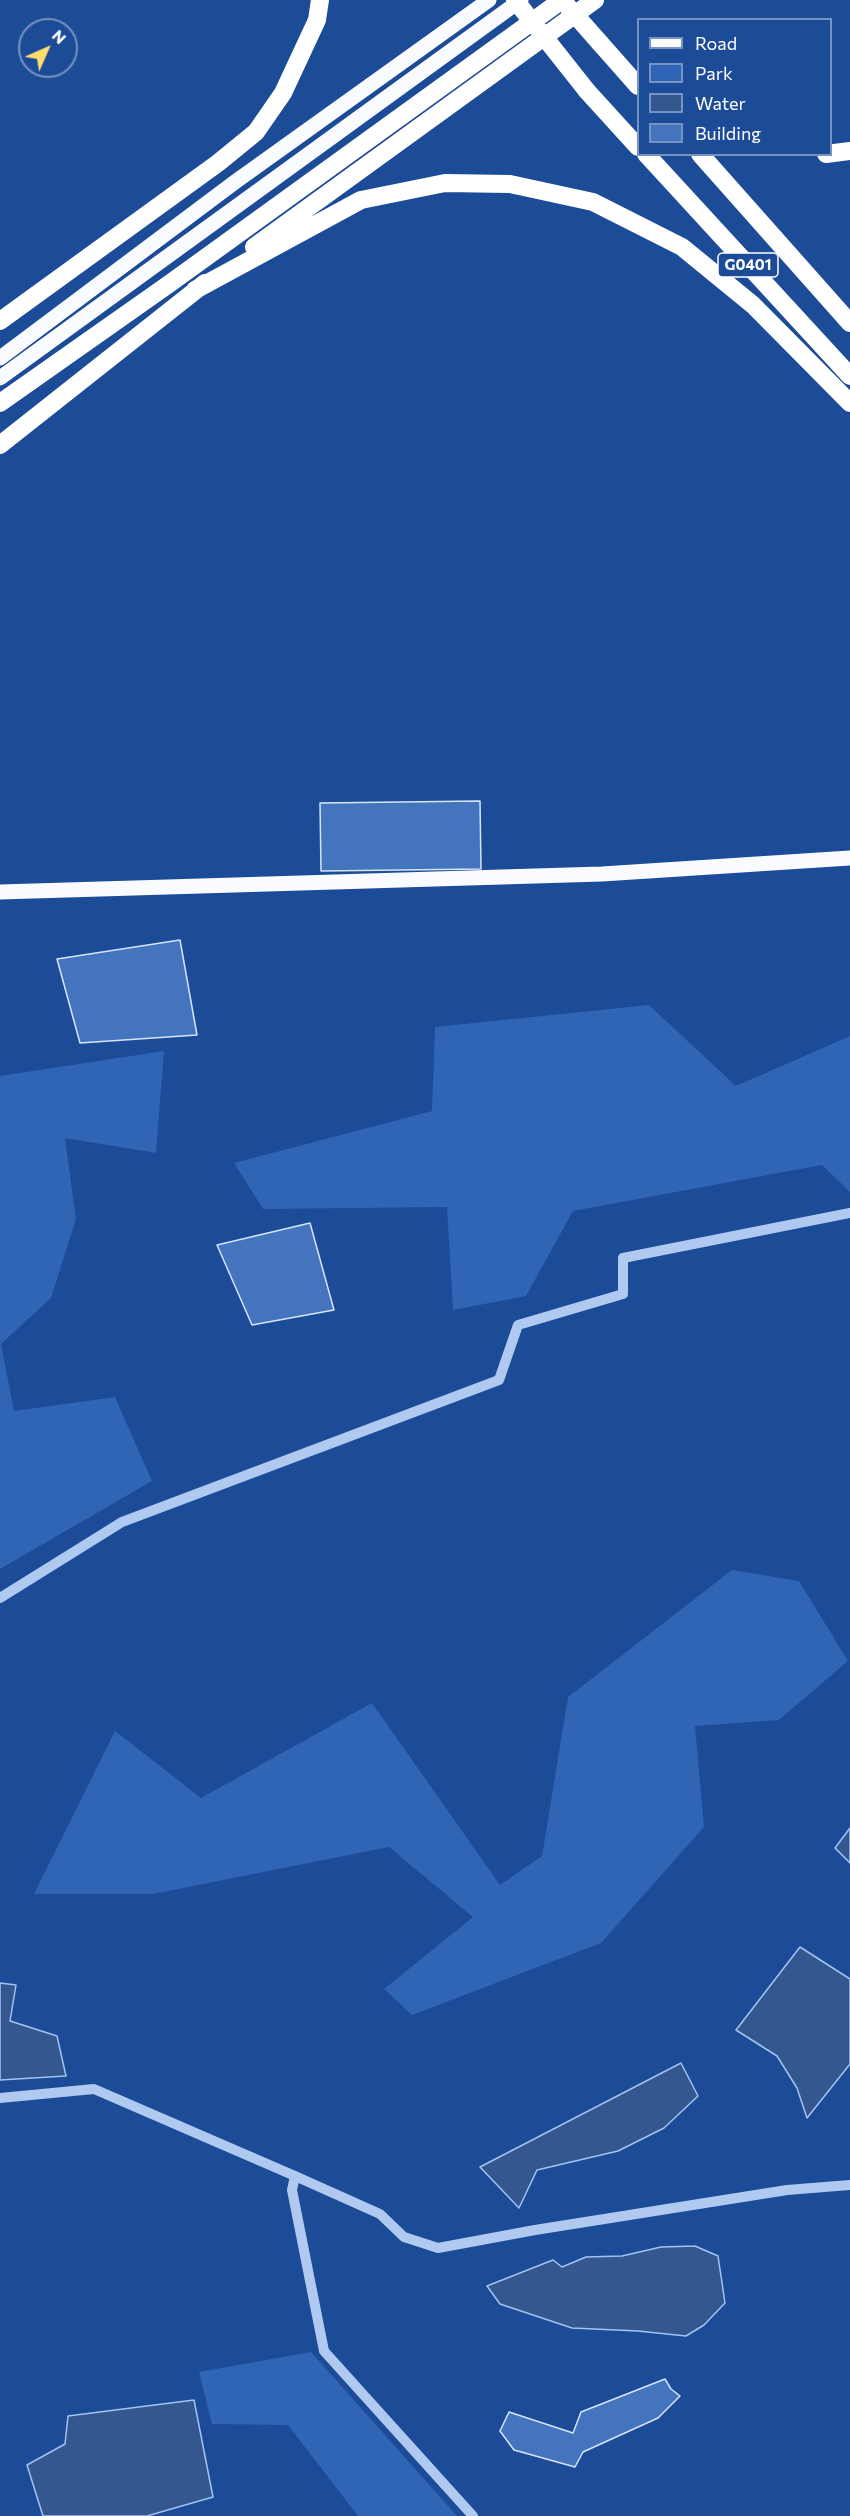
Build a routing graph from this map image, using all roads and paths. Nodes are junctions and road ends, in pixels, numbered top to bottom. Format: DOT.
graph roads {
  1 [pos="320,0"];
  2 [pos="489,0"];
  3 [pos="515,0"];
  4 [pos="521,0"];
  5 [pos="562,0"];
  6 [pos="595,0"];
  7 [pos="600,43"];
  8 [pos="637,70"];
  9 [pos="637,84"];
  10 [pos="637,145"];
  11 [pos="850,150"];
  12 [pos="832,153"];
  13 [pos="648,156"];
  14 [pos="702,156"];
  15 [pos="195,290"];
  16 [pos="0,321"];
  17 [pos="850,323"];
  18 [pos="0,358"];
  19 [pos="850,376"];
  20 [pos="0,378"];
  21 [pos="0,403"];
  22 [pos="850,403"];
  23 [pos="0,445"];
  24 [pos="850,858"];
  25 [pos="0,892"];
  26 [pos="850,1213"];
  27 [pos="0,1598"];
  28 [pos="0,2098"];
  29 [pos="296,2176"];
  30 [pos="850,2185"];
  31 [pos="472,2516"];
  1 -- 16 [label="highway"];
  2 -- 18 [label="main road"];
  3 -- 10 [label="highway, bridge"];
  4 -- 20 [label="main road"];
  5 -- 7 [label="highway, bridge"];
  5 -- 21 [label="highway"];
  6 -- 15 [label="highway"];
  7 -- 8 [label="highway"];
  7 -- 9 [label="highway"];
  11 -- 12 [label="highway"];
  13 -- 19 [label="highway, G0401"];
  14 -- 17 [label="highway, G0401"];
  15 -- 22 [label="highway"];
  15 -- 23 [label="highway"];
  24 -- 25 [label="main road"];
  26 -- 27 [label="street"];
  28 -- 29 [label="street"];
  29 -- 30 [label="street"];
  29 -- 31 [label="street"];
}
